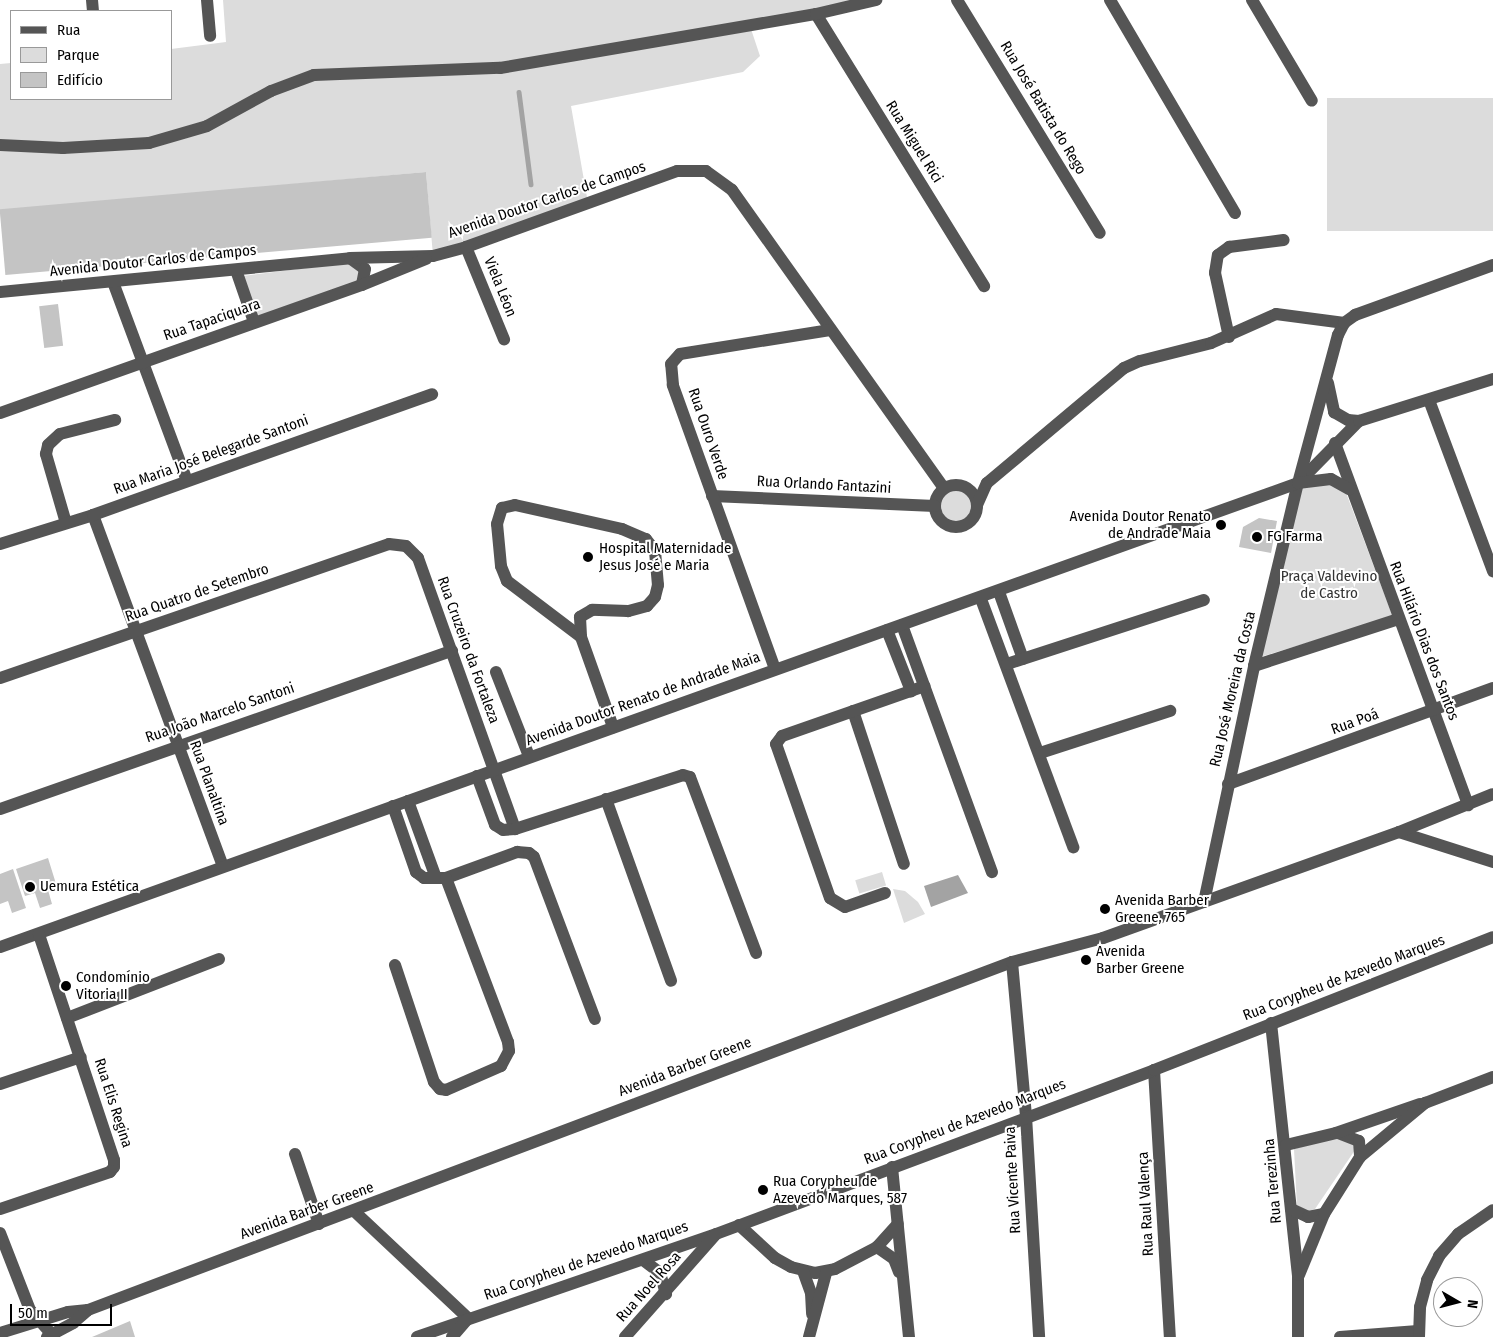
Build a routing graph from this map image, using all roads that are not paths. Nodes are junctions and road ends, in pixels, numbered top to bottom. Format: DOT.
graph roads {
  1 [pos="207,0"];
  2 [pos="876,0"];
  3 [pos="958,0"];
  4 [pos="1110,0"];
  5 [pos="1252,0"];
  6 [pos="816,14"];
  7 [pos="210,36"];
  8 [pos="1312,101"];
  9 [pos="0,145"];
  10 [pos="1235,213"];
  11 [pos="1100,233"];
  12 [pos="1284,240"];
  13 [pos="466,247"];
  14 [pos="433,256"];
  15 [pos="350,258"];
  16 [pos="1493,265"];
  17 [pos="236,270"];
  18 [pos="113,282"];
  19 [pos="362,286"];
  20 [pos="984,286"];
  21 [pos="0,292"];
  22 [pos="254,322"];
  23 [pos="1344,323"];
  24 [pos="830,330"];
  25 [pos="1229,337"];
  26 [pos="504,339"];
  27 [pos="141,361"];
  28 [pos="1327,376"];
  29 [pos="1493,379"];
  30 [pos="432,394"];
  31 [pos="1429,400"];
  32 [pos="0,413"];
  33 [pos="115,420"];
  34 [pos="1359,421"];
  35 [pos="1335,443"];
  36 [pos="187,481"];
  37 [pos="987,483"];
  38 [pos="1298,484"];
  39 [pos="960,485"];
  40 [pos="944,488"];
  41 [pos="1349,489"];
  42 [pos="712,496"];
  43 [pos="977,504"];
  44 [pos="935,506"];
  45 [pos="93,515"];
  46 [pos="66,523"];
  47 [pos="0,544"];
  48 [pos="406,546"];
  49 [pos="1493,572"];
  50 [pos="999,592"];
  51 [pos="981,599"];
  52 [pos="1204,600"];
  53 [pos="1399,619"];
  54 [pos="902,625"];
  55 [pos="887,630"];
  56 [pos="134,631"];
  57 [pos="581,636"];
  58 [pos="452,650"];
  59 [pos="1023,659"];
  60 [pos="1007,664"];
  61 [pos="1254,666"];
  62 [pos="775,669"];
  63 [pos="496,672"];
  64 [pos="0,678"];
  65 [pos="925,686"];
  66 [pos="1493,688"];
  67 [pos="911,691"];
  68 [pos="853,710"];
  69 [pos="1170,711"];
  70 [pos="1433,711"];
  71 [pos="613,726"];
  72 [pos="178,744"];
  73 [pos="1040,753"];
  74 [pos="529,756"];
  75 [pos="493,769"];
  76 [pos="476,776"];
  77 [pos="1228,784"];
  78 [pos="1493,794"];
  79 [pos="606,800"];
  80 [pos="408,801"];
  81 [pos="1468,805"];
  82 [pos="393,806"];
  83 [pos="0,809"];
  84 [pos="515,829"];
  85 [pos="1399,832"];
  86 [pos="1073,847"];
  87 [pos="1493,862"];
  88 [pos="904,864"];
  89 [pos="223,866"];
  90 [pos="992,872"];
  91 [pos="441,878"];
  92 [pos="885,893"];
  93 [pos="1204,902"];
  94 [pos="39,934"];
  95 [pos="1493,937"];
  96 [pos="0,947"];
  97 [pos="756,953"];
  98 [pos="219,959"];
  99 [pos="1012,962"];
  100 [pos="394,965"];
  101 [pos="671,981"];
  102 [pos="67,1018"];
  103 [pos="595,1019"];
  104 [pos="1271,1023"];
  105 [pos="81,1057"];
  106 [pos="1154,1070"];
  107 [pos="1493,1077"];
  108 [pos="0,1084"];
  109 [pos="1425,1102"];
  110 [pos="1026,1116"];
  111 [pos="1336,1133"];
  112 [pos="1286,1145"];
  113 [pos="295,1154"];
  114 [pos="1360,1157"];
  115 [pos="892,1167"];
  116 [pos="0,1209"];
  117 [pos="1291,1209"];
  118 [pos="1493,1210"];
  119 [pos="354,1211"];
  120 [pos="1324,1214"];
  121 [pos="318,1224"];
  122 [pos="898,1224"];
  123 [pos="739,1225"];
  124 [pos="0,1233"];
  125 [pos="716,1234"];
  126 [pos="877,1247"];
  127 [pos="0,1260"];
  128 [pos="643,1260"];
  129 [pos="13,1266"];
  130 [pos="803,1271"];
  131 [pos="826,1273"];
  132 [pos="1298,1277"];
  133 [pos="904,1289"];
  134 [pos="666,1294"];
  135 [pos="88,1310"];
  136 [pos="468,1318"];
  137 [pos="38,1322"];
  138 [pos="809,1331"];
  139 [pos="0,1333"];
  140 [pos="1418,1334"];
  141 [pos="51,1336"];
  142 [pos="417,1337"];
  143 [pos="452,1337"];
  144 [pos="625,1337"];
  145 [pos="909,1337"];
  146 [pos="1039,1337"];
  147 [pos="1170,1337"];
  148 [pos="1298,1337"];
  149 [pos="1340,1337"];
  1 -- 7 [label="street"];
  2 -- 6 [label="street"];
  3 -- 11 [label="street, Rua José Batista do Rego"];
  4 -- 10 [label="street"];
  5 -- 8 [label="street"];
  6 -- 9 [label="street"];
  6 -- 20 [label="street, Rua Miguel Rici"];
  12 -- 25 [label="street"];
  13 -- 14 [label="street, Avenida Doutor Carlos de Campos"];
  13 -- 24 [label="street, Avenida Doutor Carlos de Campos"];
  13 -- 26 [label="street, Viela Léon"];
  14 -- 15 [label="street, Avenida Doutor Carlos de Campos"];
  14 -- 19 [label="street, Rua Tapaciquara"];
  15 -- 17 [label="street, Avenida Doutor Carlos de Campos"];
  15 -- 19 [label="street"];
  16 -- 23 [label="street"];
  17 -- 18 [label="street, Avenida Doutor Carlos de Campos"];
  17 -- 22 [label="street"];
  18 -- 21 [label="street, Avenida Doutor Carlos de Campos"];
  18 -- 27 [label="street"];
  19 -- 22 [label="street, Rua Tapaciquara"];
  22 -- 27 [label="street, Rua Tapaciquara"];
  23 -- 25 [label="street"];
  23 -- 28 [label="street, Rua José Moreira da Costa"];
  24 -- 40 [label="street, Avenida Doutor Carlos de Campos"];
  24 -- 42 [label="street, Rua Ouro Verde"];
  25 -- 37 [label="street"];
  27 -- 32 [label="street, Rua Tapaciquara"];
  27 -- 36 [label="street"];
  28 -- 34 [label="street"];
  28 -- 38 [label="street, Rua José Moreira da Costa"];
  29 -- 31 [label="street"];
  30 -- 36 [label="street, Rua Maria José Belegarde Santoni"];
  31 -- 34 [label="street"];
  31 -- 49 [label="street"];
  33 -- 46 [label="street"];
  34 -- 35 [label="street"];
  35 -- 38 [label="street"];
  35 -- 41 [label="street, Rua Hilário Dias dos Santos"];
  36 -- 45 [label="street, Rua Maria José Belegarde Santoni"];
  37 -- 39 [label="street"];
  37 -- 43 [label="street"];
  38 -- 41 [label="street"];
  38 -- 50 [label="street, Avenida Doutor Renato de Andrade Maia"];
  38 -- 61 [label="street, Rua José Moreira da Costa"];
  39 -- 40 [label="street"];
  39 -- 43 [label="street"];
  40 -- 44 [label="street"];
  41 -- 53 [label="street, Rua Hilário Dias dos Santos"];
  42 -- 44 [label="street, Rua Orlando Fantazini"];
  42 -- 62 [label="street, Rua Ouro Verde"];
  43 -- 44 [label="street"];
  45 -- 46 [label="street, Rua Maria José Belegarde Santoni"];
  45 -- 56 [label="street, Rua Planaltina"];
  46 -- 47 [label="street, Rua Maria José Belegarde Santoni"];
  48 -- 56 [label="street, Rua Quatro de Setembro"];
  48 -- 58 [label="street, Rua Cruzeiro da Fortaleza"];
  50 -- 51 [label="street, Avenida Doutor Renato de Andrade Maia"];
  50 -- 59 [label="street"];
  51 -- 54 [label="street, Avenida Doutor Renato de Andrade Maia"];
  51 -- 60 [label="street"];
  52 -- 59 [label="street"];
  53 -- 61 [label="street"];
  53 -- 70 [label="street, Rua Hilário Dias dos Santos"];
  54 -- 55 [label="street, Avenida Doutor Renato de Andrade Maia"];
  54 -- 65 [label="street"];
  55 -- 62 [label="street, Avenida Doutor Renato de Andrade Maia"];
  55 -- 67 [label="street"];
  56 -- 64 [label="street, Rua Quatro de Setembro"];
  56 -- 72 [label="street, Rua Planaltina"];
  57 -- 57 [label="street"];
  57 -- 71 [label="street"];
  58 -- 72 [label="street, Rua João Marcelo Santoni"];
  58 -- 75 [label="street, Rua Cruzeiro da Fortaleza"];
  59 -- 60 [label="street"];
  60 -- 73 [label="street"];
  61 -- 77 [label="street, Rua José Moreira da Costa"];
  62 -- 71 [label="street, Avenida Doutor Renato de Andrade Maia"];
  63 -- 74 [label="street"];
  65 -- 67 [label="street"];
  65 -- 90 [label="street"];
  66 -- 70 [label="street, Rua Poá"];
  67 -- 68 [label="street"];
  68 -- 88 [label="street"];
  68 -- 92 [label="street"];
  69 -- 73 [label="street"];
  70 -- 77 [label="street, Rua Poá"];
  70 -- 81 [label="street, Rua Hilário Dias dos Santos"];
  71 -- 74 [label="street, Avenida Doutor Renato de Andrade Maia"];
  72 -- 83 [label="street, Rua João Marcelo Santoni"];
  72 -- 89 [label="street, Rua Planaltina"];
  73 -- 86 [label="street"];
  74 -- 75 [label="street, Avenida Doutor Renato de Andrade Maia"];
  75 -- 76 [label="street, Avenida Doutor Renato de Andrade Maia"];
  75 -- 84 [label="street, Rua Cruzeiro da Fortaleza"];
  76 -- 80 [label="street, Avenida Doutor Renato de Andrade Maia"];
  76 -- 84 [label="street"];
  77 -- 93 [label="street, Rua José Moreira da Costa"];
  78 -- 81 [label="street, Avenida Barber Greene"];
  79 -- 84 [label="street"];
  79 -- 97 [label="street"];
  79 -- 101 [label="street"];
  80 -- 82 [label="street, Avenida Doutor Renato de Andrade Maia"];
  80 -- 91 [label="street"];
  81 -- 85 [label="street, Avenida Barber Greene"];
  82 -- 89 [label="street, Avenida Doutor Renato de Andrade Maia"];
  82 -- 91 [label="street"];
  85 -- 87 [label="street"];
  85 -- 93 [label="street, Avenida Barber Greene"];
  89 -- 94 [label="street, Avenida Doutor Renato de Andrade Maia"];
  91 -- 100 [label="street"];
  91 -- 103 [label="street"];
  93 -- 99 [label="street, Avenida Barber Greene"];
  94 -- 96 [label="street, Avenida Doutor Renato de Andrade Maia"];
  94 -- 102 [label="street, Rua Elis Regina"];
  95 -- 104 [label="street, Rua Corypheu de Azevedo Marques"];
  98 -- 102 [label="street"];
  99 -- 110 [label="street, Rua Vicente Paiva"];
  99 -- 119 [label="street, Avenida Barber Greene"];
  102 -- 105 [label="street, Rua Elis Regina"];
  104 -- 106 [label="street, Rua Corypheu de Azevedo Marques"];
  104 -- 112 [label="street, Rua Terezinha"];
  105 -- 108 [label="street"];
  105 -- 116 [label="street, Rua Elis Regina"];
  106 -- 110 [label="street, Rua Corypheu de Azevedo Marques"];
  106 -- 147 [label="street, Rua Raul Valença"];
  107 -- 109 [label="street"];
  109 -- 111 [label="street"];
  109 -- 114 [label="street"];
  110 -- 115 [label="street, Rua Corypheu de Azevedo Marques"];
  110 -- 146 [label="street, Rua Vicente Paiva"];
  111 -- 112 [label="street"];
  111 -- 114 [label="street"];
  112 -- 117 [label="street, Rua Terezinha"];
  113 -- 121 [label="street"];
  114 -- 120 [label="street"];
  115 -- 122 [label="street"];
  115 -- 123 [label="street, Rua Corypheu de Azevedo Marques"];
  117 -- 120 [label="street"];
  117 -- 132 [label="street, Rua Terezinha"];
  118 -- 140 [label="street"];
  119 -- 121 [label="street, Avenida Barber Greene"];
  119 -- 136 [label="street"];
  120 -- 132 [label="street"];
  121 -- 135 [label="street, Avenida Barber Greene"];
  122 -- 126 [label="street"];
  122 -- 133 [label="street"];
  123 -- 125 [label="street, Rua Corypheu de Azevedo Marques"];
  123 -- 130 [label="street"];
  124 -- 129 [label="street"];
  125 -- 128 [label="street, Rua Corypheu de Azevedo Marques"];
  125 -- 134 [label="street, Rua Noel Rosa"];
  126 -- 131 [label="street"];
  126 -- 133 [label="street"];
  127 -- 129 [label="street"];
  128 -- 134 [label="street"];
  128 -- 136 [label="street, Rua Corypheu de Azevedo Marques"];
  129 -- 137 [label="street"];
  130 -- 131 [label="street"];
  130 -- 138 [label="street"];
  131 -- 138 [label="street"];
  132 -- 148 [label="street, Rua Terezinha"];
  133 -- 145 [label="street"];
  134 -- 144 [label="street, Rua Noel Rosa"];
  135 -- 137 [label="street, Avenida Barber Greene"];
  135 -- 141 [label="street, Avenida Barber Greene"];
  136 -- 142 [label="street, Rua Corypheu de Azevedo Marques"];
  136 -- 143 [label="street"];
  137 -- 139 [label="street, Avenida Barber Greene"];
  137 -- 141 [label="street"];
  140 -- 149 [label="street"];
}
